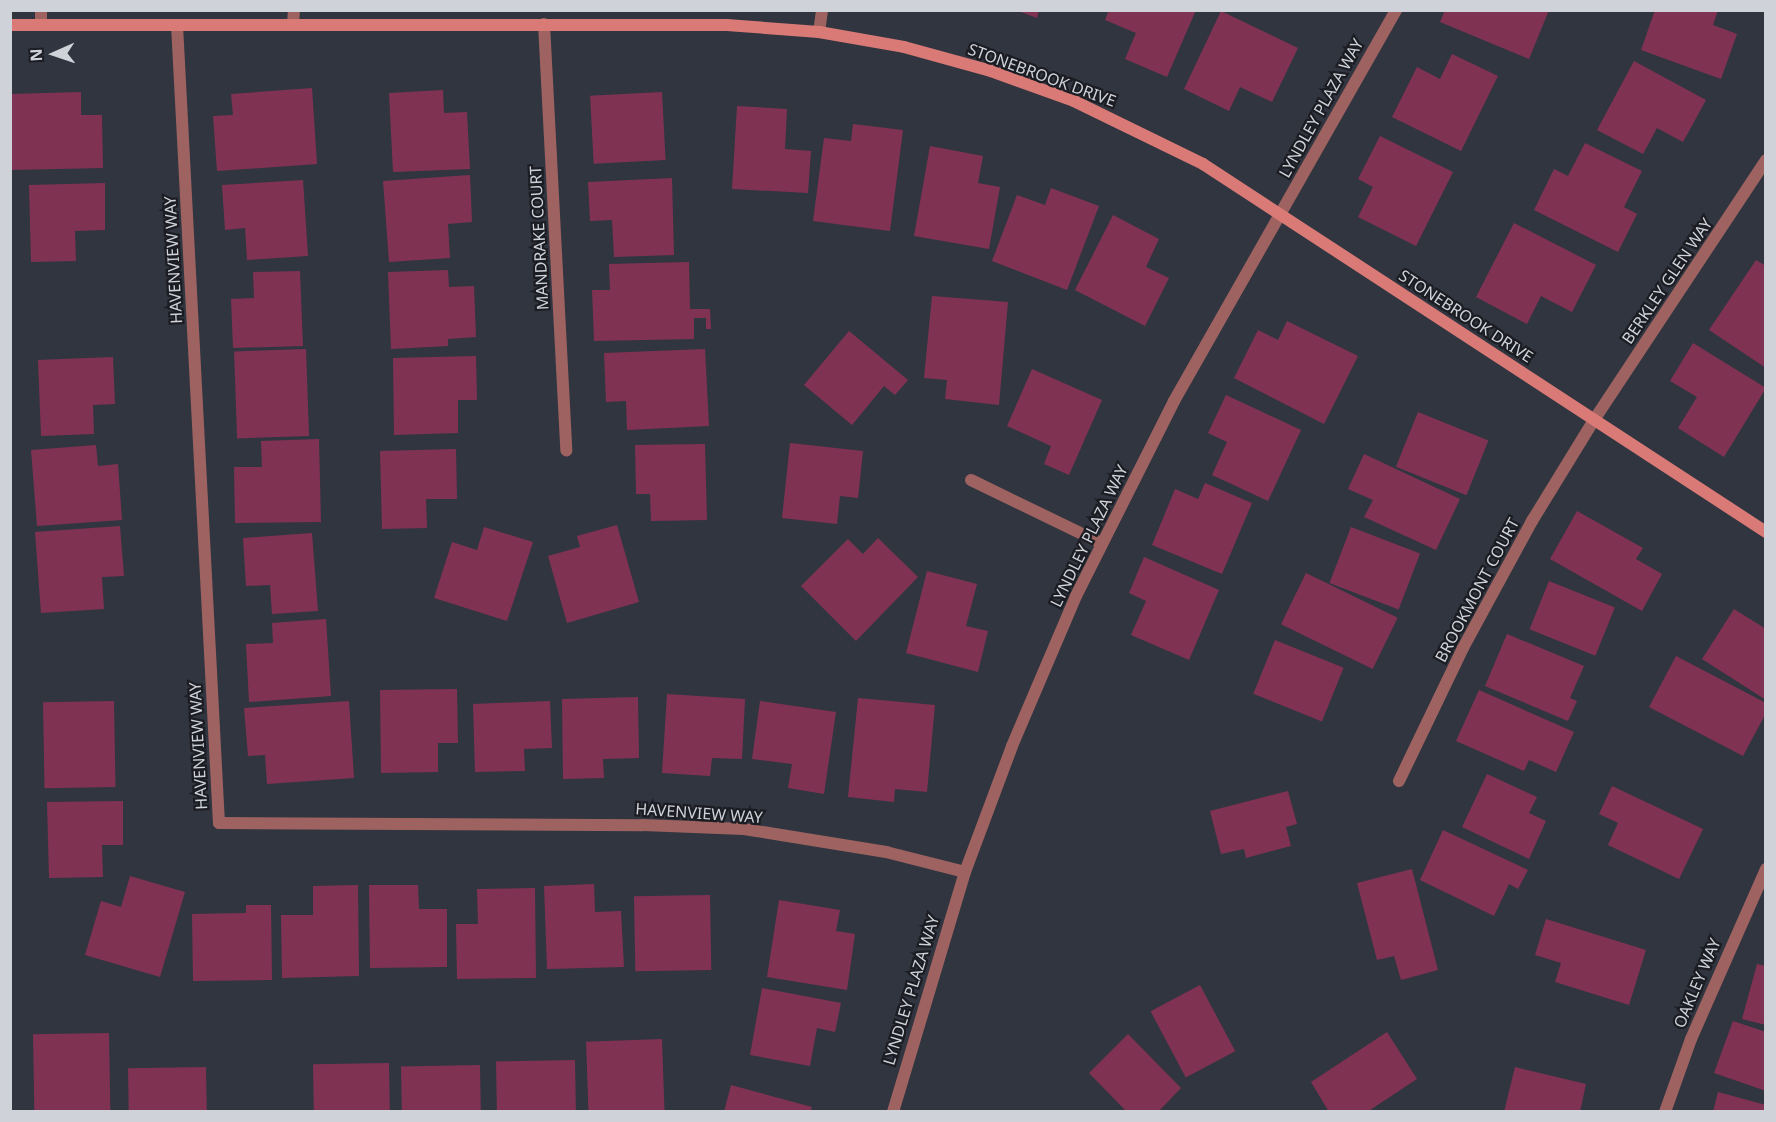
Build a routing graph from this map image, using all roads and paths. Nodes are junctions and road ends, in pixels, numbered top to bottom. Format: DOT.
graph roads {
  1 [pos="41,10"];
  2 [pos="294,10"];
  3 [pos="822,10"];
  4 [pos="1396,10"];
  5 [pos="177,24"];
  6 [pos="293,24"];
  7 [pos="544,24"];
  8 [pos="10,25"];
  9 [pos="41,25"];
  10 [pos="819,32"];
  11 [pos="1766,160"];
  12 [pos="1281,214"];
  13 [pos="1594,420"];
  14 [pos="566,450"];
  15 [pos="971,480"];
  16 [pos="1766,532"];
  17 [pos="1101,543"];
  18 [pos="1399,781"];
  19 [pos="1766,870"];
  20 [pos="965,872"];
  21 [pos="893,1112"];
  22 [pos="1665,1112"];
  1 -- 9 [label="street"];
  2 -- 6 [label="street"];
  3 -- 10 [label="street"];
  4 -- 12 [label="street, LYNDLEY PLAZA WAY"];
  5 -- 6 [label="street, STONEBROOK DRIVE"];
  5 -- 9 [label="street, STONEBROOK DRIVE"];
  5 -- 20 [label="street, HAVENVIEW WAY"];
  6 -- 7 [label="street, STONEBROOK DRIVE"];
  7 -- 10 [label="street, STONEBROOK DRIVE"];
  7 -- 14 [label="street, MANDRAKE COURT"];
  8 -- 9 [label="street, STONEBROOK DRIVE"];
  10 -- 12 [label="street, STONEBROOK DRIVE"];
  11 -- 13 [label="street, BERKLEY GLEN WAY"];
  12 -- 13 [label="street, STONEBROOK DRIVE"];
  12 -- 17 [label="street, LYNDLEY PLAZA WAY"];
  13 -- 16 [label="street, STONEBROOK DRIVE"];
  13 -- 18 [label="street, BROOKMONT COURT"];
  15 -- 17 [label="street"];
  17 -- 20 [label="street, LYNDLEY PLAZA WAY"];
  19 -- 22 [label="street, OAKLEY WAY"];
  20 -- 21 [label="street, LYNDLEY PLAZA WAY"];
}
